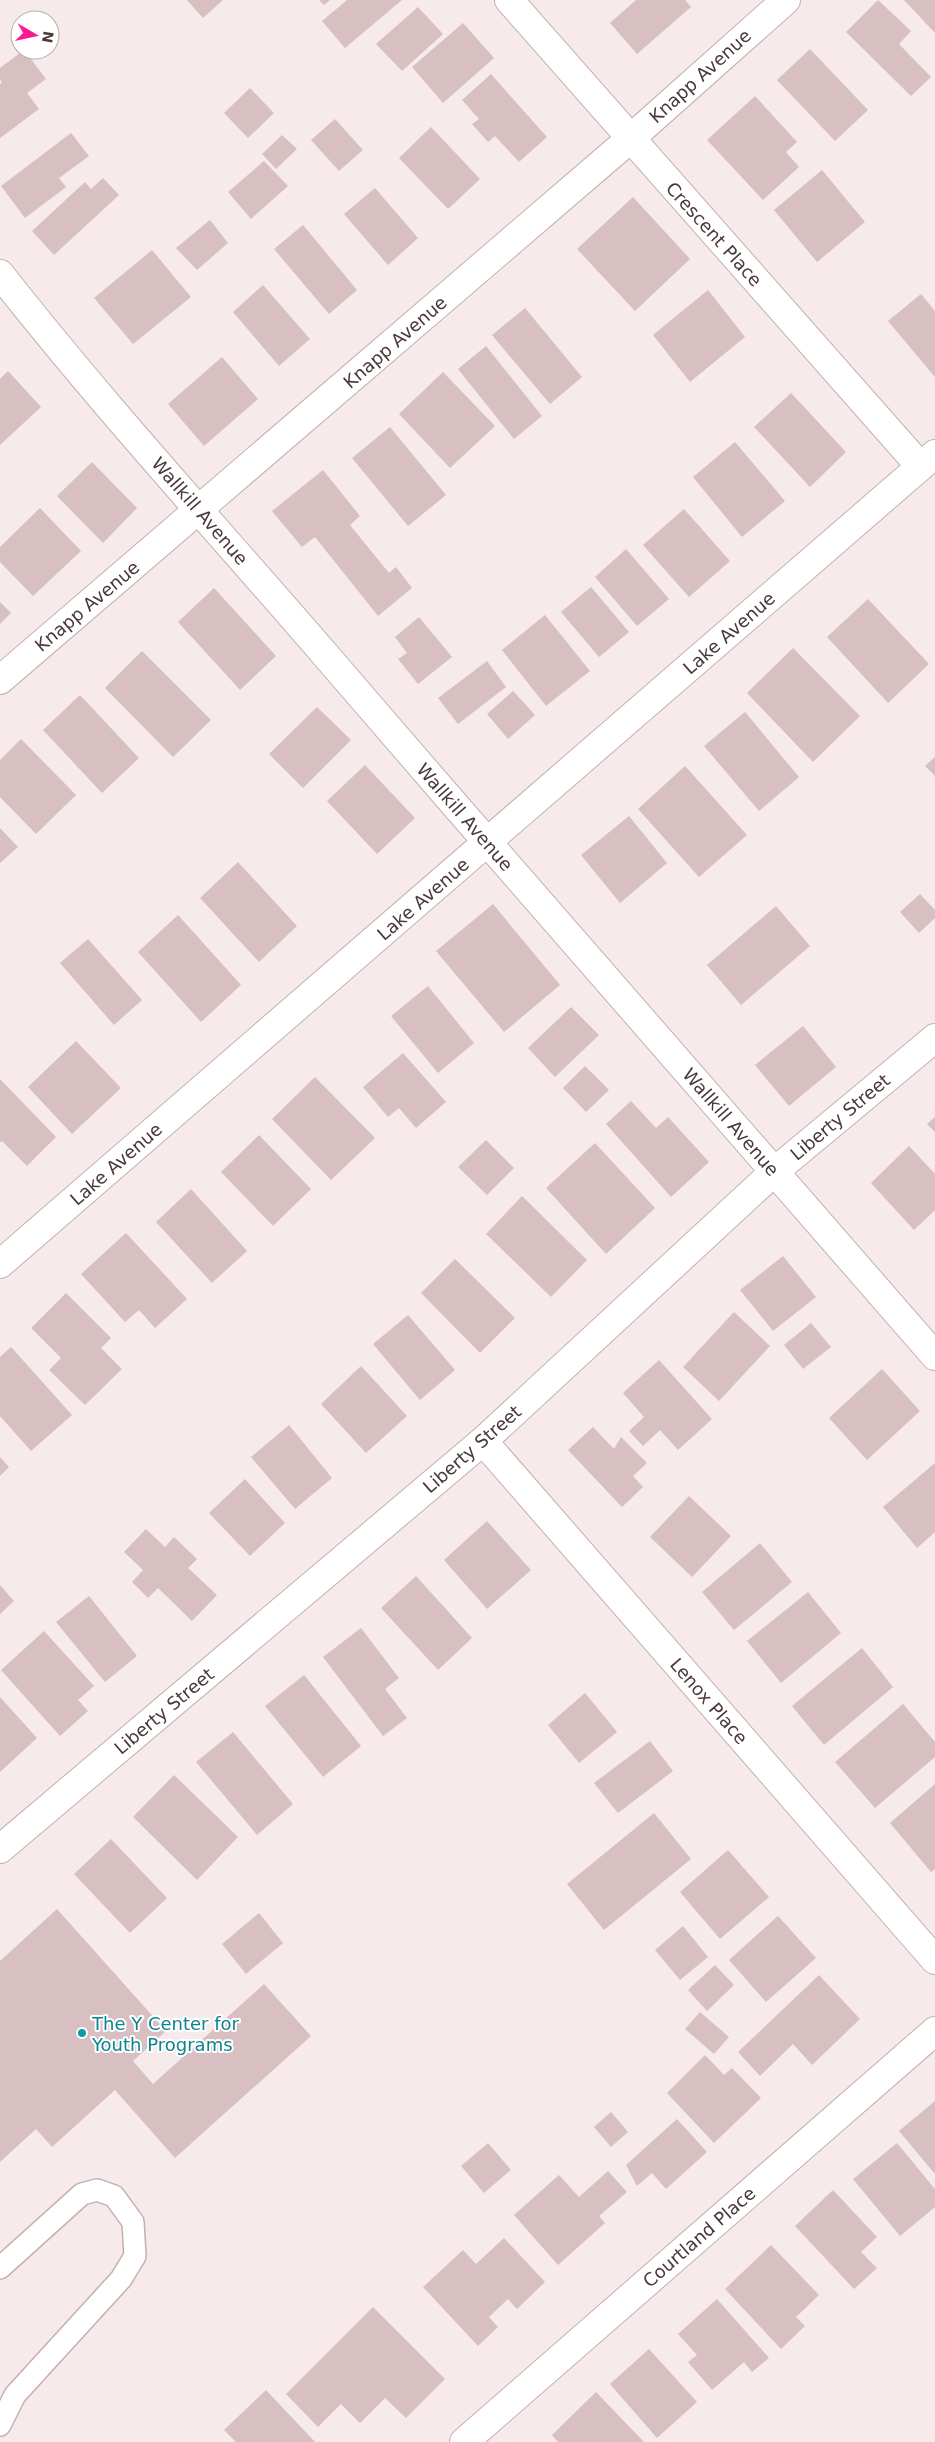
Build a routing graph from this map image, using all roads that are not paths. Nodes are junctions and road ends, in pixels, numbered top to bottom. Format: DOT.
graph roads {
  1 [pos="509,0"];
  2 [pos="786,0"];
  3 [pos="630,139"];
  4 [pos="0,274"];
  5 [pos="928,460"];
  6 [pos="200,510"];
  7 [pos="0,680"];
  8 [pos="488,843"];
  9 [pos="935,1038"];
  10 [pos="774,1172"];
  11 [pos="0,1264"];
  12 [pos="935,1356"];
  13 [pos="483,1441"];
  14 [pos="0,1849"];
  15 [pos="935,1960"];
  16 [pos="935,2031"];
  17 [pos="0,2268"];
  18 [pos="0,2425"];
  19 [pos="464,2442"];
  1 -- 3 [label="street, Crescent Place"];
  2 -- 3 [label="street, Knapp Avenue"];
  3 -- 5 [label="street, Crescent Place"];
  3 -- 6 [label="street, Knapp Avenue"];
  4 -- 6 [label="street, Wallkill Avenue"];
  5 -- 8 [label="street, Lake Avenue"];
  6 -- 7 [label="street, Knapp Avenue"];
  6 -- 8 [label="street, Wallkill Avenue"];
  8 -- 10 [label="street, Wallkill Avenue"];
  8 -- 11 [label="street, Lake Avenue"];
  9 -- 10 [label="street, Liberty Street"];
  10 -- 12 [label="street, Wallkill Avenue"];
  10 -- 13 [label="street, Liberty Street"];
  13 -- 14 [label="street, Liberty Street"];
  13 -- 15 [label="street, Lenox Place"];
  16 -- 19 [label="street, Courtland Place"];
  17 -- 18 [label="lane"];
}
